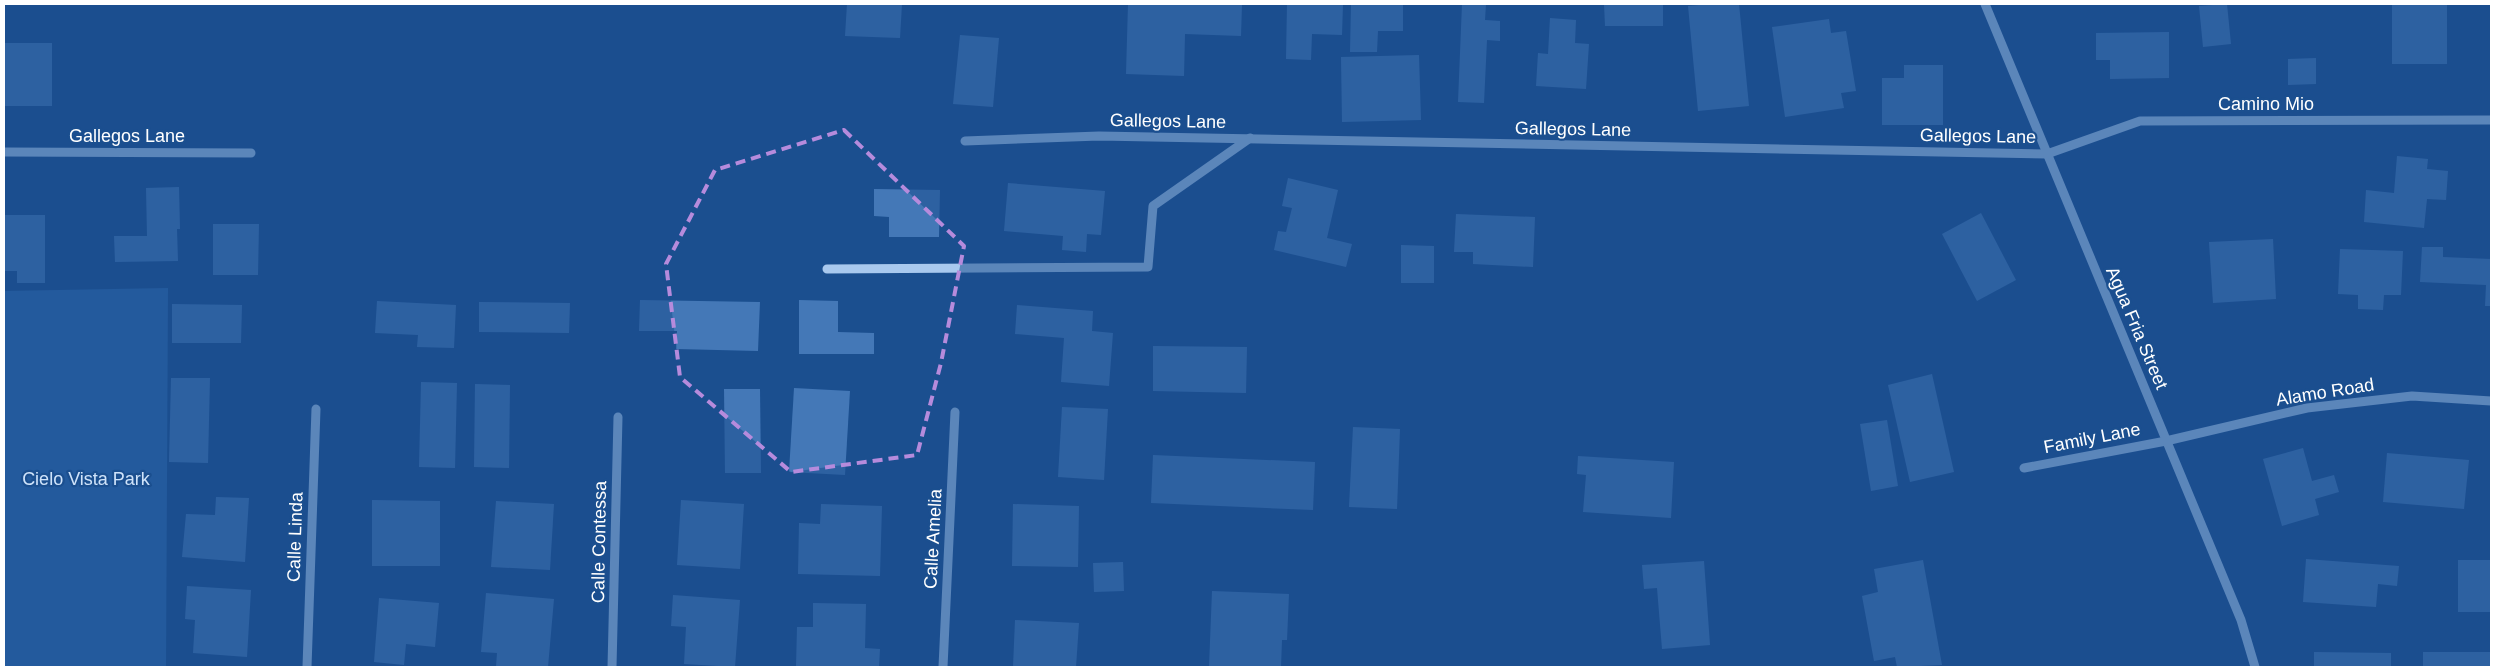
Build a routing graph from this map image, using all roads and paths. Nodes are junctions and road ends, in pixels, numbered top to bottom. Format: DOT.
graph roads {
  1 [pos="1985,4"];
  2 [pos="2491,120"];
  3 [pos="1250,138"];
  4 [pos="965,141"];
  5 [pos="4,152"];
  6 [pos="251,153"];
  7 [pos="2047,154"];
  8 [pos="827,269"];
  9 [pos="2491,400"];
  10 [pos="316,408"];
  11 [pos="955,412"];
  12 [pos="618,417"];
  13 [pos="2166,441"];
  14 [pos="2024,468"];
  15 [pos="308,667"];
  16 [pos="612,667"];
  17 [pos="943,667"];
  18 [pos="2255,667"];
  1 -- 7 [label="street, Agua Fria Street"];
  2 -- 7 [label="street, Camino Mio"];
  3 -- 4 [label="street, Gallegos Lane"];
  3 -- 7 [label="street, Gallegos Lane"];
  3 -- 8 [label="street"];
  5 -- 6 [label="street, Gallegos Lane"];
  7 -- 13 [label="street, Agua Fria Street"];
  9 -- 13 [label="street, Alamo Road"];
  10 -- 15 [label="street, Calle Linda"];
  11 -- 17 [label="street, Calle Amelia"];
  12 -- 16 [label="street, Calle Contessa"];
  13 -- 14 [label="street, Family Lane"];
  13 -- 18 [label="street, Agua Fria Street"];
}
